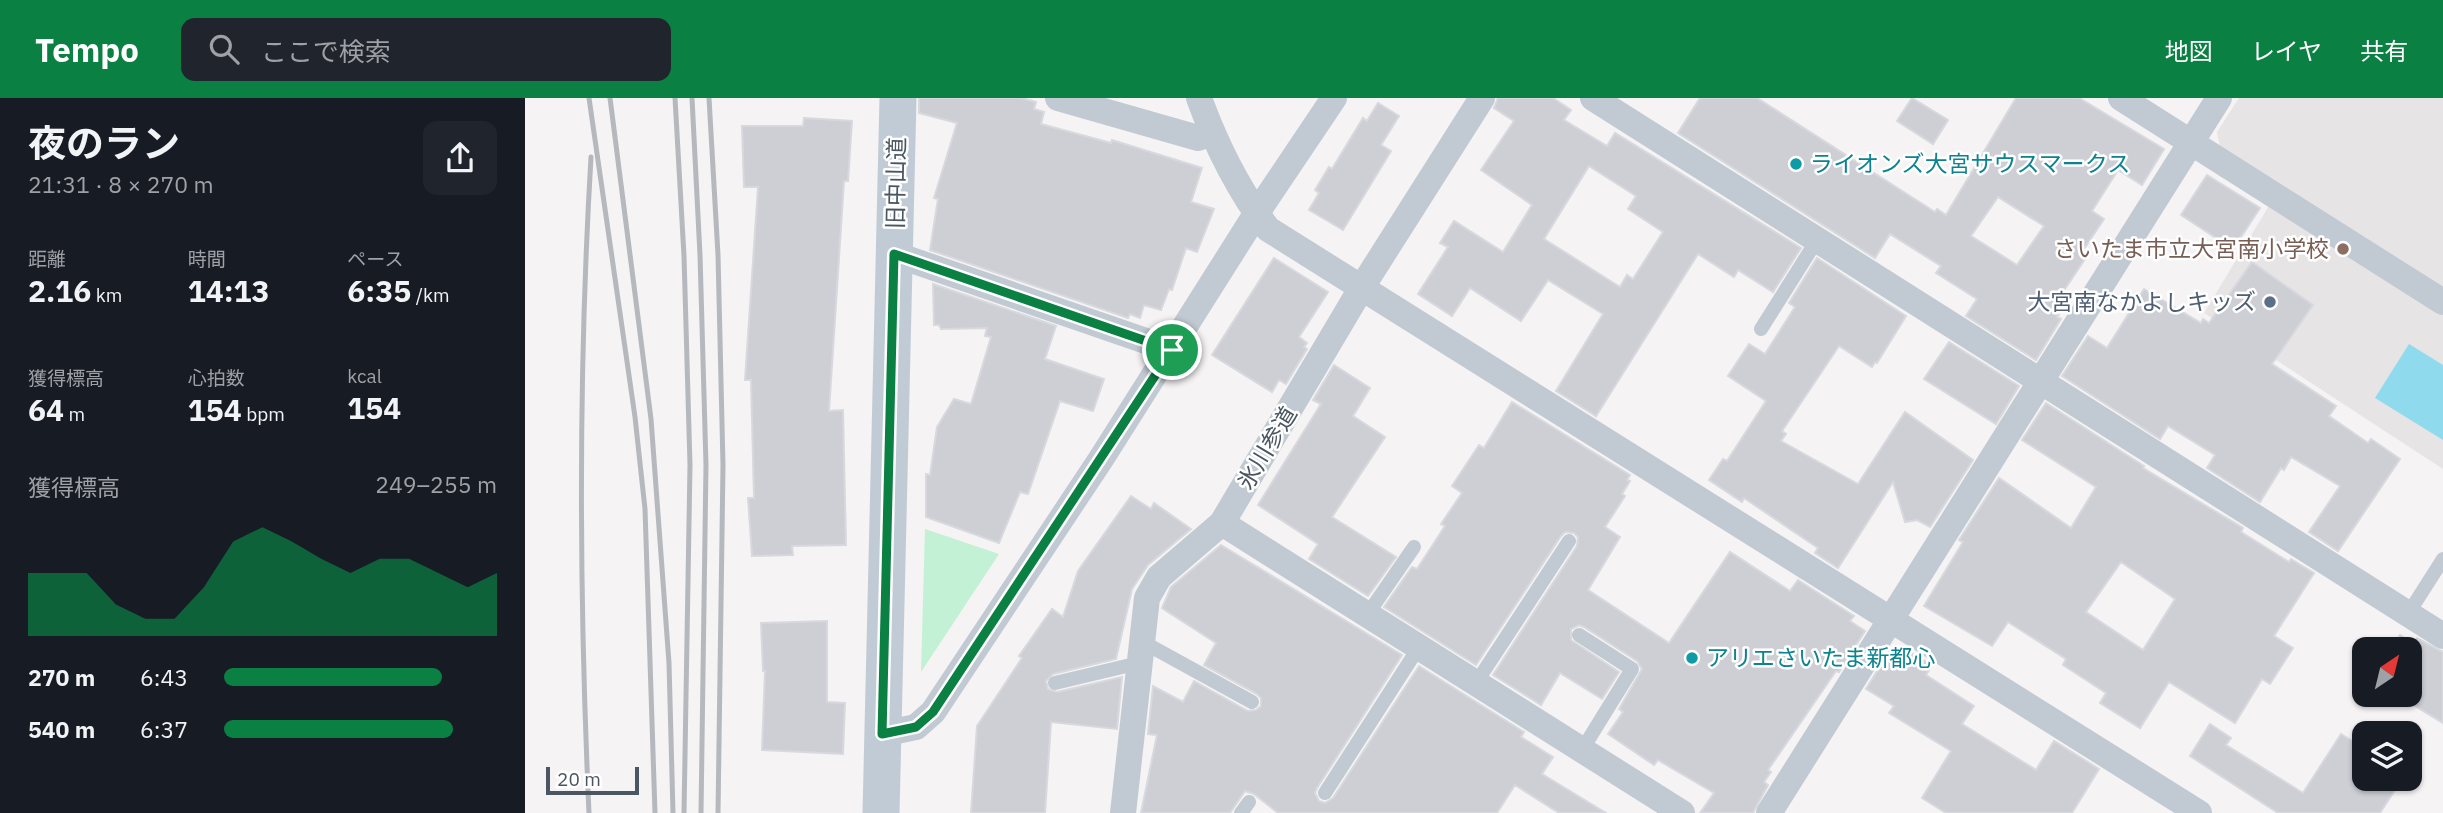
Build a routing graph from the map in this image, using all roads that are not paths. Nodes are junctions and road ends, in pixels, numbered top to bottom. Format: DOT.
graph roads {
  1 [pos="898,98"];
  2 [pos="1058,98"];
  3 [pos="1199,98"];
  4 [pos="1334,98"];
  5 [pos="1482,98"];
  6 [pos="1593,98"];
  7 [pos="2121,98"];
  8 [pos="2219,98"];
  9 [pos="1212,132"];
  10 [pos="2191,142"];
  11 [pos="1256,214"];
  12 [pos="1817,240"];
  13 [pos="894,254"];
  14 [pos="1362,287"];
  15 [pos="2443,302"];
  16 [pos="1761,329"];
  17 [pos="1172,350"];
  18 [pos="2040,380"];
  19 [pos="1222,523"];
  20 [pos="1569,541"];
  21 [pos="1414,547"];
  22 [pos="2443,559"];
  23 [pos="2408,614"];
  24 [pos="1367,615"];
  25 [pos="1890,621"];
  26 [pos="1579,635"];
  27 [pos="2443,636"];
  28 [pos="1419,647"];
  29 [pos="1140,652"];
  30 [pos="1055,683"];
  31 [pos="1476,683"];
  32 [pos="1252,702"];
  33 [pos="882,734"];
  34 [pos="1582,750"];
  35 [pos="1325,793"];
  36 [pos="881,813"];
  37 [pos="1123,813"];
  38 [pos="1682,813"];
  39 [pos="1769,813"];
  40 [pos="2199,813"];
  1 -- 13 [label="main road, 旧中山道"];
  2 -- 9 [label="street"];
  3 -- 9 [label="street"];
  4 -- 11 [label="street"];
  5 -- 14 [label="street, 氷川参道"];
  6 -- 12 [label="street"];
  7 -- 10 [label="street"];
  8 -- 10 [label="street"];
  9 -- 11 [label="street"];
  10 -- 15 [label="street"];
  10 -- 18 [label="street"];
  11 -- 14 [label="street"];
  11 -- 17 [label="street"];
  12 -- 16 [label="lane"];
  12 -- 18 [label="street"];
  13 -- 17 [label="street"];
  13 -- 33 [label="main road, 旧中山道"];
  14 -- 19 [label="street, 氷川参道"];
  14 -- 25 [label="street"];
  17 -- 33 [label="street"];
  18 -- 23 [label="street"];
  18 -- 25 [label="street"];
  19 -- 24 [label="street"];
  19 -- 29 [label="street, 氷川参道"];
  20 -- 31 [label="lane"];
  21 -- 24 [label="lane"];
  22 -- 23 [label="lane"];
  23 -- 27 [label="street"];
  24 -- 28 [label="street"];
  25 -- 39 [label="street"];
  25 -- 40 [label="street"];
  26 -- 34 [label="lane"];
  28 -- 31 [label="street"];
  28 -- 35 [label="lane"];
  29 -- 30 [label="lane"];
  29 -- 32 [label="lane"];
  29 -- 37 [label="street, 氷川参道"];
  31 -- 34 [label="street"];
  33 -- 36 [label="main road, 旧中山道"];
  34 -- 38 [label="street"];
}
